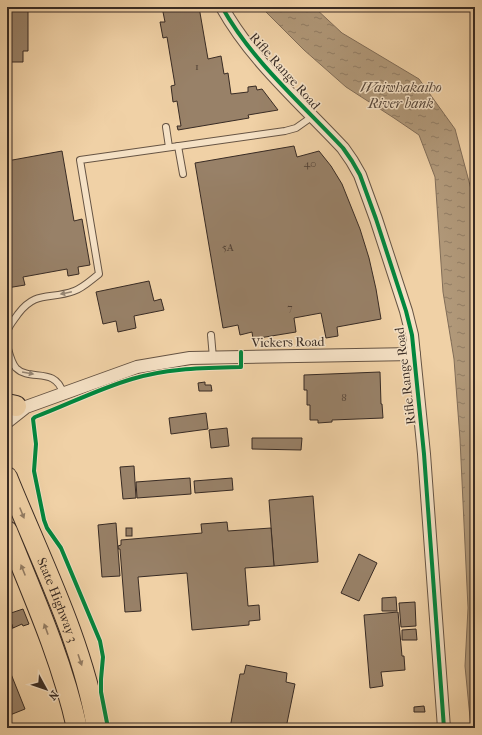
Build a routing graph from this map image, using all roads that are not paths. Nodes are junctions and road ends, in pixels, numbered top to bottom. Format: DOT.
graph roads {
  1 [pos="222,7"];
  2 [pos="313,116"];
  3 [pos="166,127"];
  4 [pos="178,146"];
  5 [pos="169,147"];
  6 [pos="183,174"];
  7 [pos="7,332"];
  8 [pos="211,335"];
  9 [pos="7,345"];
  10 [pos="414,354"];
  11 [pos="213,358"];
  12 [pos="64,393"];
  13 [pos="13,409"];
  14 [pos="7,477"];
  15 [pos="7,531"];
  16 [pos="77,728"];
  17 [pos="97,728"];
  18 [pos="444,728"];
  1 -- 2 [label="street, Rifle Range Road"];
  2 -- 4 [label="lane"];
  2 -- 10 [label="street, Rifle Range Road"];
  3 -- 5 [label="lane"];
  4 -- 5 [label="lane"];
  4 -- 6 [label="lane"];
  5 -- 7 [label="lane, one-way"];
  8 -- 11 [label="lane"];
  9 -- 12 [label="lane, one-way"];
  10 -- 11 [label="street, Vickers Road"];
  10 -- 18 [label="street, Rifle Range Road"];
  11 -- 12 [label="street, Vickers Road"];
  12 -- 13 [label="street, Vickers Road"];
  14 -- 17 [label="highway, State Highway 3, one-way"];
  16 -- 15 [label="highway, State Highway 3, one-way"];
}
